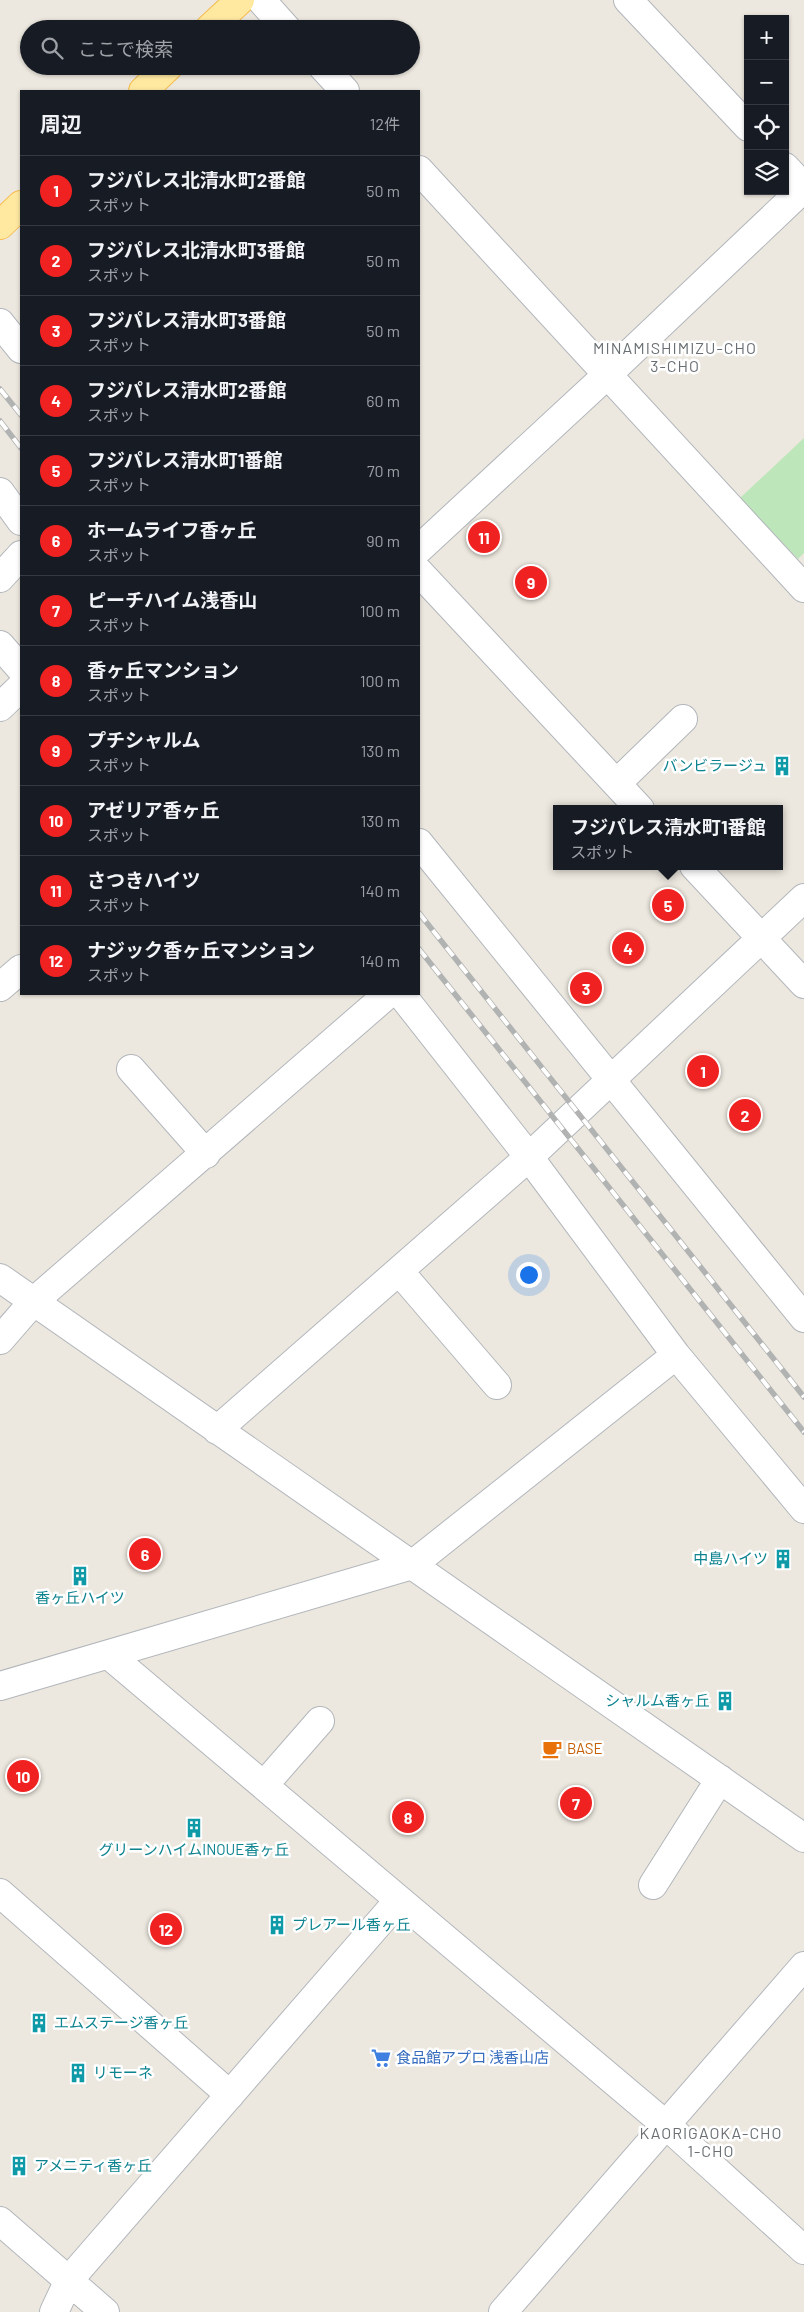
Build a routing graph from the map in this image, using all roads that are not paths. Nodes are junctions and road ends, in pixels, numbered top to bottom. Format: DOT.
graph roads {
  1 [pos="240,0"];
  2 [pos="261,0"];
  3 [pos="628,0"];
  4 [pos="219,20"];
  5 [pos="279,20"];
  6 [pos="160,75"];
  7 [pos="330,75"];
  8 [pos="144,90"];
  9 [pos="344,90"];
  10 [pos="744,123"];
  11 [pos="420,171"];
  12 [pos="789,171"];
  13 [pos="804,188"];
  14 [pos="20,206"];
  15 [pos="0,225"];
  16 [pos="0,323"];
  17 [pos="20,348"];
  18 [pos="608,374"];
  19 [pos="0,492"];
  20 [pos="20,520"];
  21 [pos="420,548"];
  22 [pos="20,556"];
  23 [pos="420,573"];
  24 [pos="0,578"];
  25 [pos="804,588"];
  26 [pos="0,645"];
  27 [pos="20,668"];
  28 [pos="20,688"];
  29 [pos="0,707"];
  30 [pos="683,719"];
  31 [pos="617,784"];
  32 [pos="636,805"];
  33 [pos="420,844"];
  34 [pos="698,870"];
  35 [pos="804,898"];
  36 [pos="761,938"];
  37 [pos="20,970"];
  38 [pos="804,984"];
  39 [pos="0,988"];
  40 [pos="387,995"];
  41 [pos="402,995"];
  42 [pos="131,1069"];
  43 [pos="609,1080"];
  44 [pos="206,1154"];
  45 [pos="529,1157"];
  46 [pos="399,1271"];
  47 [pos="0,1278"];
  48 [pos="33,1302"];
  49 [pos="804,1318"];
  50 [pos="0,1340"];
  51 [pos="676,1356"];
  52 [pos="497,1385"];
  53 [pos="217,1430"];
  54 [pos="804,1509"];
  55 [pos="412,1564"];
  56 [pos="110,1655"];
  57 [pos="0,1686"];
  58 [pos="320,1721"];
  59 [pos="720,1779"];
  60 [pos="264,1785"];
  61 [pos="804,1838"];
  62 [pos="652,1885"];
  63 [pos="0,1893"];
  64 [pos="399,1900"];
  65 [pos="804,1966"];
  66 [pos="230,2095"];
  67 [pos="666,2125"];
  68 [pos="0,2220"];
  69 [pos="804,2250"];
  70 [pos="69,2280"];
  71 [pos="54,2312"];
  72 [pos="105,2312"];
  73 [pos="503,2312"];
  1 -- 4 [label="main road"];
  2 -- 5 [label="street"];
  3 -- 10 [label="street"];
  6 -- 8 [label="main road"];
  7 -- 9 [label="street"];
  11 -- 18 [label="street"];
  12 -- 13 [label="street"];
  13 -- 18 [label="street"];
  14 -- 15 [label="main road"];
  16 -- 17 [label="street"];
  18 -- 21 [label="street"];
  18 -- 25 [label="street"];
  19 -- 20 [label="street"];
  22 -- 24 [label="street"];
  23 -- 31 [label="street"];
  26 -- 27 [label="street"];
  28 -- 29 [label="street"];
  30 -- 31 [label="street"];
  31 -- 32 [label="street"];
  33 -- 43 [label="street"];
  34 -- 36 [label="street"];
  35 -- 36 [label="street"];
  36 -- 38 [label="street"];
  36 -- 43 [label="street"];
  37 -- 39 [label="street"];
  40 -- 44 [label="street"];
  41 -- 45 [label="street"];
  42 -- 44 [label="street"];
  43 -- 45 [label="street"];
  43 -- 49 [label="street"];
  44 -- 48 [label="street"];
  45 -- 46 [label="street"];
  45 -- 51 [label="street"];
  46 -- 52 [label="street"];
  46 -- 53 [label="street"];
  47 -- 48 [label="street"];
  48 -- 50 [label="street"];
  48 -- 53 [label="street"];
  51 -- 54 [label="street"];
  51 -- 55 [label="street"];
  53 -- 55 [label="street"];
  55 -- 56 [label="street"];
  55 -- 59 [label="street"];
  56 -- 57 [label="street"];
  56 -- 60 [label="street"];
  58 -- 60 [label="street"];
  59 -- 61 [label="street"];
  59 -- 62 [label="street"];
  60 -- 64 [label="street"];
  63 -- 66 [label="street"];
  64 -- 66 [label="street"];
  64 -- 67 [label="street"];
  65 -- 67 [label="street"];
  66 -- 70 [label="street"];
  67 -- 69 [label="street"];
  67 -- 73 [label="street"];
  68 -- 70 [label="street"];
  70 -- 71 [label="street"];
  70 -- 72 [label="street"];
}
